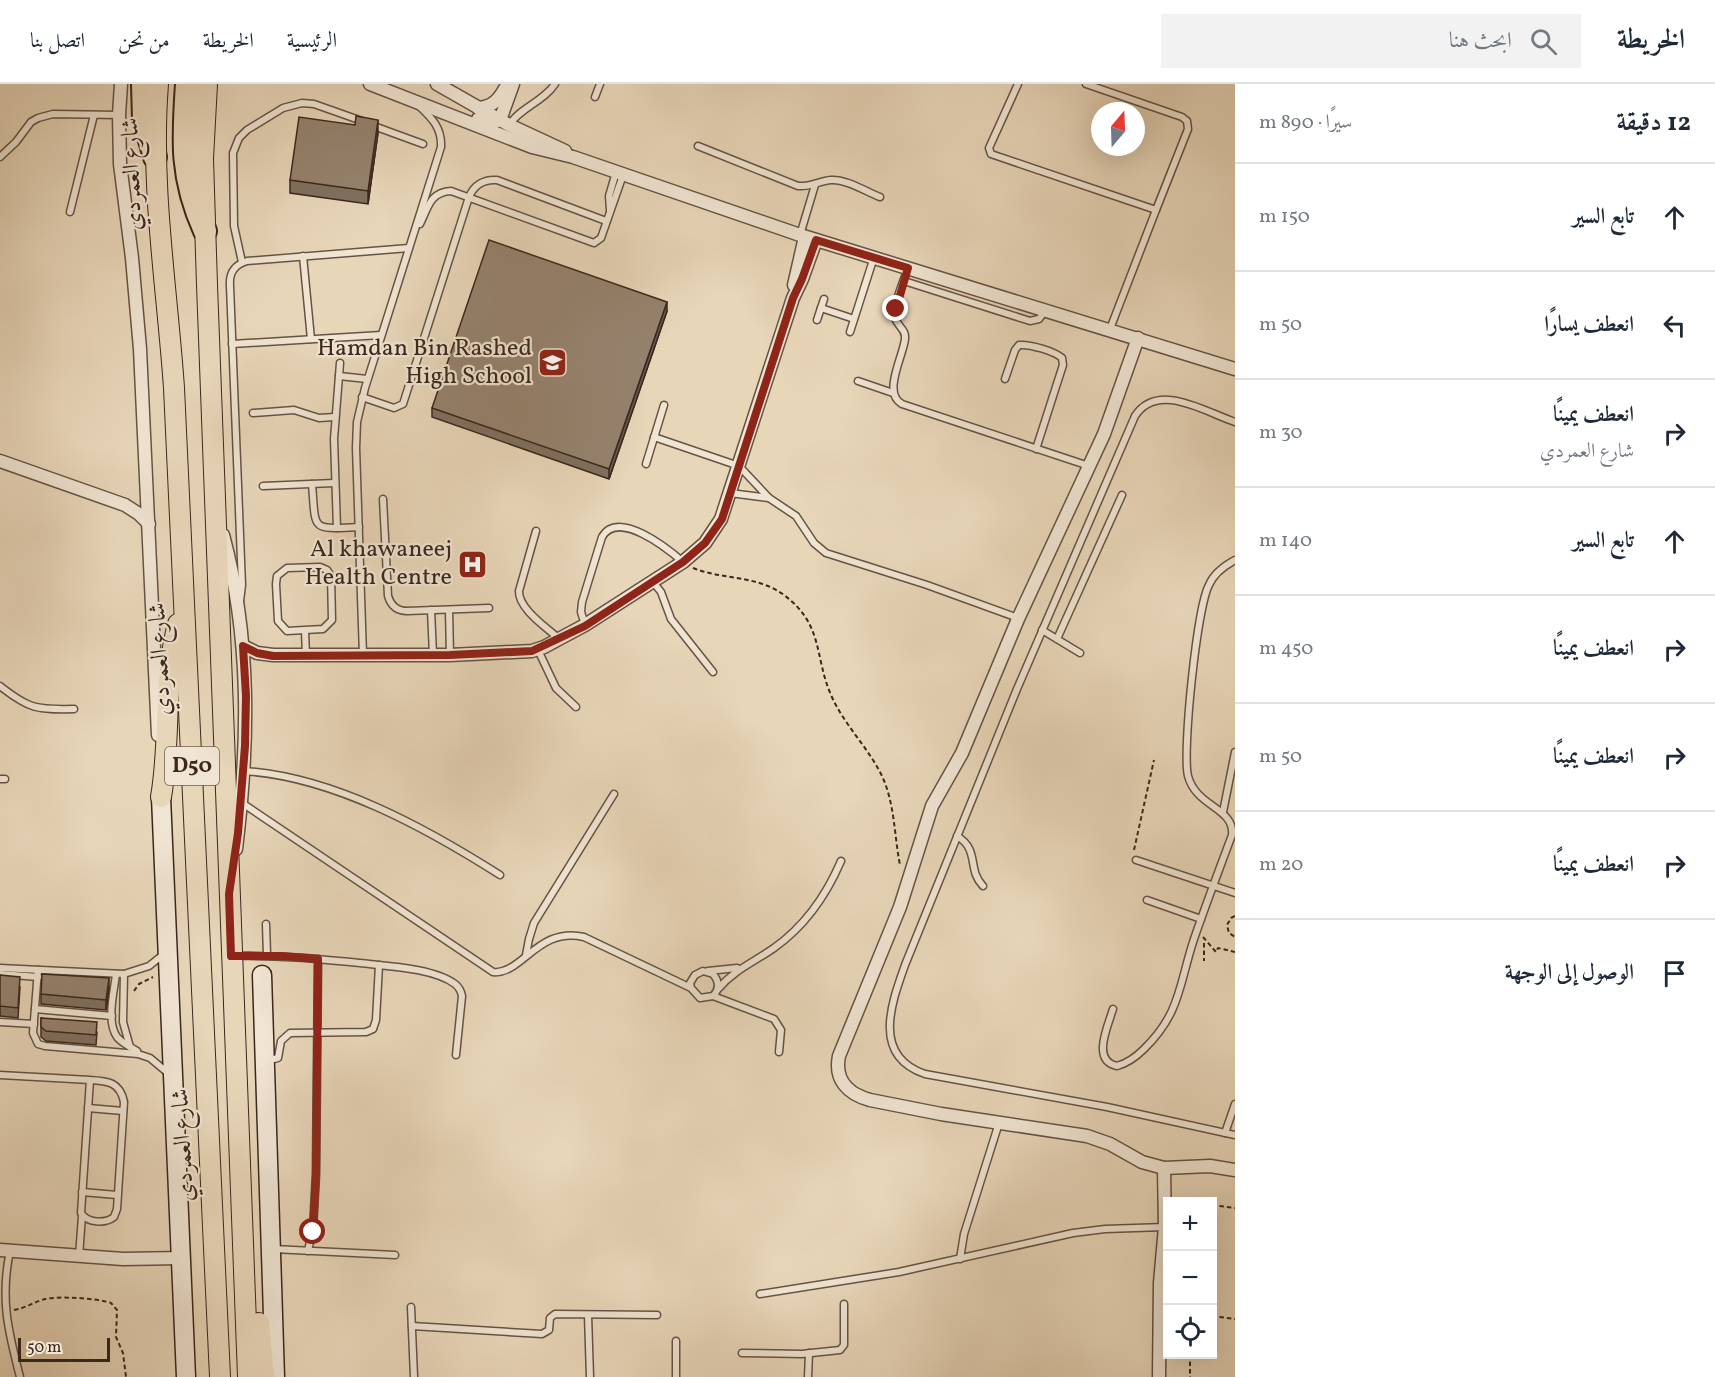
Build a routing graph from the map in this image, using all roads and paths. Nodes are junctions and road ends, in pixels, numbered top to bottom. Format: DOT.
graph roads {
  1 [pos="121,84"];
  2 [pos="143,84"];
  3 [pos="158,84"];
  4 [pos="187,84"];
  5 [pos="207,84"];
  6 [pos="220,84"];
  7 [pos="370,84"];
  8 [pos="388,84"];
  9 [pos="437,84"];
  10 [pos="508,84"];
  11 [pos="513,84"];
  12 [pos="555,84"];
  13 [pos="600,84"];
  14 [pos="1018,84"];
  15 [pos="1086,84"];
  16 [pos="596,97"];
  17 [pos="414,102"];
  18 [pos="478,108"];
  19 [pos="94,115"];
  20 [pos="119,116"];
  21 [pos="505,122"];
  22 [pos="423,144"];
  23 [pos="698,146"];
  24 [pos="0,157"];
  25 [pos="155,157"];
  26 [pos="573,157"];
  27 [pos="203,159"];
  28 [pos="620,174"];
  29 [pos="815,185"];
  30 [pos="469,197"];
  31 [pos="880,197"];
  32 [pos="1156,210"];
  33 [pos="70,212"];
  34 [pos="606,221"];
  35 [pos="205,231"];
  36 [pos="414,231"];
  37 [pos="807,237"];
  38 [pos="409,248"];
  39 [pos="303,256"];
  40 [pos="874,257"];
  41 [pos="242,262"];
  42 [pos="908,268"];
  43 [pos="904,281"];
  44 [pos="824,298"];
  45 [pos="821,308"];
  46 [pos="1046,311"];
  47 [pos="854,319"];
  48 [pos="817,320"];
  49 [pos="1110,329"];
  50 [pos="850,333"];
  51 [pos="381,335"];
  52 [pos="1138,338"];
  53 [pos="310,339"];
  54 [pos="232,344"];
  55 [pos="340,363"];
  56 [pos="1235,369"];
  57 [pos="339,376"];
  58 [pos="368,379"];
  59 [pos="1005,379"];
  60 [pos="858,381"];
  61 [pos="893,393"];
  62 [pos="362,397"];
  63 [pos="664,405"];
  64 [pos="253,412"];
  65 [pos="335,417"];
  66 [pos="1235,422"];
  67 [pos="654,437"];
  68 [pos="1036,449"];
  69 [pos="0,461"];
  70 [pos="646,464"];
  71 [pos="739,466"];
  72 [pos="1090,466"];
  73 [pos="334,483"];
  74 [pos="312,484"];
  75 [pos="262,486"];
  76 [pos="147,488"];
  77 [pos="730,493"];
  78 [pos="1122,495"];
  79 [pos="769,498"];
  80 [pos="383,499"];
  81 [pos="125,505"];
  82 [pos="214,508"];
  83 [pos="149,524"];
  84 [pos="359,527"];
  85 [pos="337,528"];
  86 [pos="536,531"];
  87 [pos="1235,560"];
  88 [pos="683,562"];
  89 [pos="653,581"];
  90 [pos="184,604"];
  91 [pos="238,608"];
  92 [pos="489,608"];
  93 [pos="431,610"];
  94 [pos="449,610"];
  95 [pos="1018,619"];
  96 [pos="585,626"];
  97 [pos="1042,630"];
  98 [pos="305,631"];
  99 [pos="558,638"];
  100 [pos="1057,639"];
  101 [pos="243,646"];
  102 [pos="538,649"];
  103 [pos="1080,653"];
  104 [pos="306,655"];
  105 [pos="363,655"];
  106 [pos="450,655"];
  107 [pos="433,656"];
  108 [pos="713,672"];
  109 [pos="0,686"];
  110 [pos="576,707"];
  111 [pos="74,709"];
  112 [pos="1235,752"];
  113 [pos="1154,760"];
  114 [pos="243,771"];
  115 [pos="614,794"];
  116 [pos="161,797"];
  117 [pos="241,802"];
  118 [pos="1223,812"];
  119 [pos="957,836"];
  120 [pos="1136,860"];
  121 [pos="842,861"];
  122 [pos="500,875"];
  123 [pos="983,886"];
  124 [pos="1212,886"];
  125 [pos="907,888"];
  126 [pos="1235,893"];
  127 [pos="229,894"];
  128 [pos="1147,900"];
  129 [pos="1235,916"];
  130 [pos="1201,919"];
  131 [pos="266,924"];
  132 [pos="1197,930"];
  133 [pos="1203,937"];
  134 [pos="1235,937"];
  135 [pos="168,950"];
  136 [pos="1235,952"];
  137 [pos="267,955"];
  138 [pos="526,955"];
  139 [pos="231,956"];
  140 [pos="318,959"];
  141 [pos="1204,961"];
  142 [pos="379,965"];
  143 [pos="149,966"];
  144 [pos="0,968"];
  145 [pos="741,968"];
  146 [pos="708,971"];
  147 [pos="38,973"];
  148 [pos="0,974"];
  149 [pos="116,974"];
  150 [pos="124,974"];
  151 [pos="262,975"];
  152 [pos="691,988"];
  153 [pos="718,989"];
  154 [pos="713,996"];
  155 [pos="132,997"];
  156 [pos="35,1009"];
  157 [pos="1113,1010"];
  158 [pos="112,1016"];
  159 [pos="0,1022"];
  160 [pos="34,1024"];
  161 [pos="317,1033"];
  162 [pos="130,1047"];
  163 [pos="779,1052"];
  164 [pos="144,1055"];
  165 [pos="456,1055"];
  166 [pos="264,1062"];
  167 [pos="0,1076"];
  168 [pos="174,1078"];
  169 [pos="90,1080"];
  170 [pos="1235,1104"];
  171 [pos="88,1108"];
  172 [pos="123,1111"];
  173 [pos="999,1122"];
  174 [pos="1225,1133"];
  175 [pos="1235,1135"];
  176 [pos="1164,1168"];
  177 [pos="1235,1170"];
  178 [pos="82,1192"];
  179 [pos="117,1195"];
  180 [pos="1164,1197"];
  181 [pos="1217,1206"];
  182 [pos="1235,1208"];
  183 [pos="82,1216"];
  184 [pos="242,1222"];
  185 [pos="1163,1227"];
  186 [pos="270,1249"];
  187 [pos="1163,1249"];
  188 [pos="5,1250"];
  189 [pos="308,1251"];
  190 [pos="395,1255"];
  191 [pos="79,1256"];
  192 [pos="182,1258"];
  193 [pos="960,1259"];
  194 [pos="760,1294"];
  195 [pos="844,1304"];
  196 [pos="411,1307"];
  197 [pos="5,1310"];
  198 [pos="588,1315"];
  199 [pos="657,1315"];
  200 [pos="1217,1317"];
  201 [pos="1235,1319"];
  202 [pos="412,1326"];
  203 [pos="676,1341"];
  204 [pos="742,1353"];
  205 [pos="809,1353"];
  206 [pos="1190,1359"];
  207 [pos="20,1377"];
  208 [pos="126,1377"];
  209 [pos="186,1377"];
  210 [pos="220,1377"];
  211 [pos="249,1377"];
  212 [pos="264,1377"];
  213 [pos="275,1377"];
  214 [pos="414,1377"];
  215 [pos="590,1377"];
  216 [pos="676,1377"];
  217 [pos="808,1377"];
  218 [pos="1159,1377"];
  219 [pos="1190,1377"];
  1 -- 20 [label="street"];
  2 -- 25 [label="highway"];
  3 -- 25 [label="main road, شارع العمردي / D50"];
  4 -- 35 [label="highway"];
  5 -- 27 [label="main road, D50"];
  6 -- 27 [label="main road"];
  7 -- 17 [label="street"];
  8 -- 21 [label="street"];
  9 -- 18 [label="street"];
  10 -- 18 [label="street"];
  11 -- 21 [label="street"];
  12 -- 21 [label="lane"];
  13 -- 16 [label="lane"];
  14 -- 32 [label="lane"];
  15 -- 32 [label="lane"];
  17 -- 26 [label="street"];
  17 -- 36 [label="lane"];
  18 -- 21 [label="street"];
  19 -- 20 [label="lane"];
  19 -- 24 [label="lane"];
  19 -- 33 [label="lane"];
  20 -- 76 [label="street"];
  21 -- 26 [label="street"];
  22 -- 41 [label="lane"];
  23 -- 29 [label="lane"];
  25 -- 90 [label="main road, شارع العمردي / D50"];
  26 -- 28 [label="street"];
  27 -- 35 [label="main road, D50"];
  28 -- 34 [label="lane"];
  28 -- 37 [label="street"];
  29 -- 31 [label="lane"];
  29 -- 37 [label="lane"];
  30 -- 34 [label="lane"];
  30 -- 34 [label="lane"];
  30 -- 36 [label="lane"];
  30 -- 62 [label="lane"];
  32 -- 49 [label="lane"];
  35 -- 82 [label="main road, D50"];
  36 -- 38 [label="lane"];
  37 -- 40 [label="street"];
  37 -- 71 [label="street"];
  38 -- 39 [label="lane"];
  38 -- 51 [label="lane"];
  39 -- 41 [label="lane"];
  39 -- 53 [label="lane"];
  40 -- 42 [label="street"];
  40 -- 47 [label="lane"];
  41 -- 54 [label="lane"];
  42 -- 43 [label="lane"];
  42 -- 46 [label="street"];
  43 -- 46 [label="lane"];
  43 -- 61 [label="lane"];
  44 -- 45 [label="lane"];
  45 -- 47 [label="lane"];
  45 -- 48 [label="lane"];
  46 -- 49 [label="street"];
  47 -- 50 [label="lane"];
  49 -- 52 [label="street"];
  51 -- 53 [label="lane"];
  51 -- 58 [label="lane"];
  52 -- 56 [label="street"];
  52 -- 72 [label="street"];
  53 -- 54 [label="lane"];
  54 -- 91 [label="lane"];
  55 -- 57 [label="lane"];
  57 -- 58 [label="lane"];
  57 -- 65 [label="lane"];
  58 -- 62 [label="lane"];
  59 -- 68 [label="lane"];
  60 -- 61 [label="lane"];
  61 -- 68 [label="lane"];
  62 -- 84 [label="lane"];
  63 -- 67 [label="lane"];
  64 -- 65 [label="lane"];
  65 -- 73 [label="lane"];
  66 -- 97 [label="lane"];
  67 -- 70 [label="lane"];
  67 -- 71 [label="lane"];
  68 -- 72 [label="lane"];
  69 -- 81 [label="street"];
  71 -- 77 [label="street"];
  71 -- 79 [label="lane"];
  72 -- 95 [label="street"];
  73 -- 74 [label="lane"];
  73 -- 85 [label="lane"];
  74 -- 75 [label="lane"];
  74 -- 85 [label="lane"];
  76 -- 81 [label="street"];
  76 -- 83 [label="street"];
  77 -- 79 [label="lane"];
  77 -- 88 [label="street"];
  78 -- 100 [label="lane"];
  79 -- 95 [label="lane"];
  80 -- 93 [label="lane"];
  81 -- 83 [label="street"];
  82 -- 91 [label="street"];
  82 -- 127 [label="main road, D50"];
  83 -- 116 [label="street"];
  84 -- 85 [label="lane"];
  84 -- 105 [label="lane"];
  86 -- 99 [label="lane"];
  87 -- 118 [label="lane"];
  88 -- 89 [label="street"];
  88 -- 96 [label="lane"];
  88 -- 125 [label="path"];
  89 -- 96 [label="street"];
  89 -- 108 [label="lane"];
  90 -- 116 [label="main road"];
  90 -- 210 [label="main road, شارع العمردي / D50"];
  91 -- 101 [label="street"];
  92 -- 94 [label="lane"];
  93 -- 94 [label="lane"];
  93 -- 107 [label="lane"];
  94 -- 106 [label="lane"];
  95 -- 125 [label="street"];
  96 -- 99 [label="street"];
  97 -- 100 [label="lane"];
  97 -- 119 [label="lane"];
  98 -- 98 [label="lane"];
  98 -- 104 [label="lane"];
  99 -- 102 [label="street"];
  100 -- 103 [label="lane"];
  101 -- 104 [label="street"];
  101 -- 114 [label="street"];
  102 -- 106 [label="street"];
  102 -- 110 [label="lane"];
  104 -- 105 [label="street"];
  105 -- 107 [label="street"];
  106 -- 107 [label="street"];
  109 -- 111 [label="lane"];
  112 -- 118 [label="lane"];
  113 -- 120 [label="path"];
  114 -- 117 [label="street"];
  114 -- 122 [label="lane"];
  115 -- 138 [label="lane"];
  116 -- 135 [label="street"];
  117 -- 127 [label="street"];
  117 -- 138 [label="lane"];
  118 -- 124 [label="lane"];
  119 -- 123 [label="lane"];
  119 -- 174 [label="lane"];
  120 -- 124 [label="lane"];
  121 -- 145 [label="lane"];
  124 -- 126 [label="lane"];
  124 -- 130 [label="lane"];
  125 -- 173 [label="street"];
  127 -- 139 [label="main road, D50"];
  128 -- 130 [label="lane"];
  129 -- 134 [label="path"];
  130 -- 132 [label="lane"];
  131 -- 137 [label="lane"];
  132 -- 133 [label="path"];
  132 -- 157 [label="lane"];
  133 -- 136 [label="path"];
  133 -- 141 [label="path"];
  135 -- 143 [label="lane"];
  135 -- 168 [label="street"];
  137 -- 139 [label="lane"];
  137 -- 140 [label="lane"];
  138 -- 152 [label="lane"];
  139 -- 184 [label="main road, D50"];
  140 -- 142 [label="lane"];
  140 -- 161 [label="lane"];
  142 -- 161 [label="lane"];
  142 -- 165 [label="lane"];
  143 -- 150 [label="lane"];
  143 -- 155 [label="path"];
  144 -- 147 [label="lane"];
  145 -- 146 [label="lane"];
  145 -- 153 [label="lane"];
  146 -- 152 [label="lane"];
  146 -- 153 [label="lane"];
  147 -- 148 [label="lane"];
  147 -- 149 [label="lane"];
  147 -- 156 [label="lane"];
  149 -- 150 [label="lane"];
  149 -- 158 [label="lane"];
  150 -- 162 [label="lane"];
  151 -- 166 [label="street"];
  152 -- 154 [label="lane"];
  153 -- 154 [label="lane"];
  154 -- 163 [label="lane"];
  156 -- 158 [label="lane"];
  156 -- 160 [label="lane"];
  158 -- 162 [label="lane"];
  159 -- 160 [label="lane"];
  160 -- 164 [label="lane"];
  161 -- 166 [label="lane"];
  161 -- 189 [label="lane"];
  162 -- 164 [label="lane"];
  164 -- 168 [label="lane"];
  166 -- 186 [label="street"];
  167 -- 169 [label="lane"];
  168 -- 192 [label="street"];
  169 -- 171 [label="lane"];
  169 -- 172 [label="lane"];
  170 -- 174 [label="lane"];
  171 -- 172 [label="lane"];
  171 -- 178 [label="lane"];
  172 -- 179 [label="lane"];
  173 -- 176 [label="street"];
  173 -- 193 [label="lane"];
  174 -- 175 [label="lane"];
  176 -- 177 [label="street"];
  176 -- 180 [label="street"];
  178 -- 179 [label="lane"];
  178 -- 183 [label="lane"];
  179 -- 183 [label="lane"];
  181 -- 182 [label="path"];
  183 -- 191 [label="lane"];
  184 -- 211 [label="main road, D50"];
  184 -- 212 [label="main road"];
  185 -- 193 [label="lane"];
  186 -- 189 [label="lane"];
  186 -- 213 [label="street"];
  187 -- 218 [label="street"];
  188 -- 191 [label="street"];
  188 -- 197 [label="lane"];
  189 -- 190 [label="lane"];
  191 -- 192 [label="street"];
  192 -- 209 [label="street"];
  193 -- 194 [label="lane"];
  195 -- 205 [label="lane"];
  196 -- 202 [label="lane"];
  197 -- 207 [label="lane"];
  197 -- 208 [label="path"];
  198 -- 199 [label="lane"];
  198 -- 202 [label="lane"];
  198 -- 215 [label="lane"];
  200 -- 201 [label="path"];
  202 -- 214 [label="lane"];
  203 -- 216 [label="lane"];
  204 -- 205 [label="lane"];
  205 -- 217 [label="lane"];
  206 -- 219 [label="path"];
}
